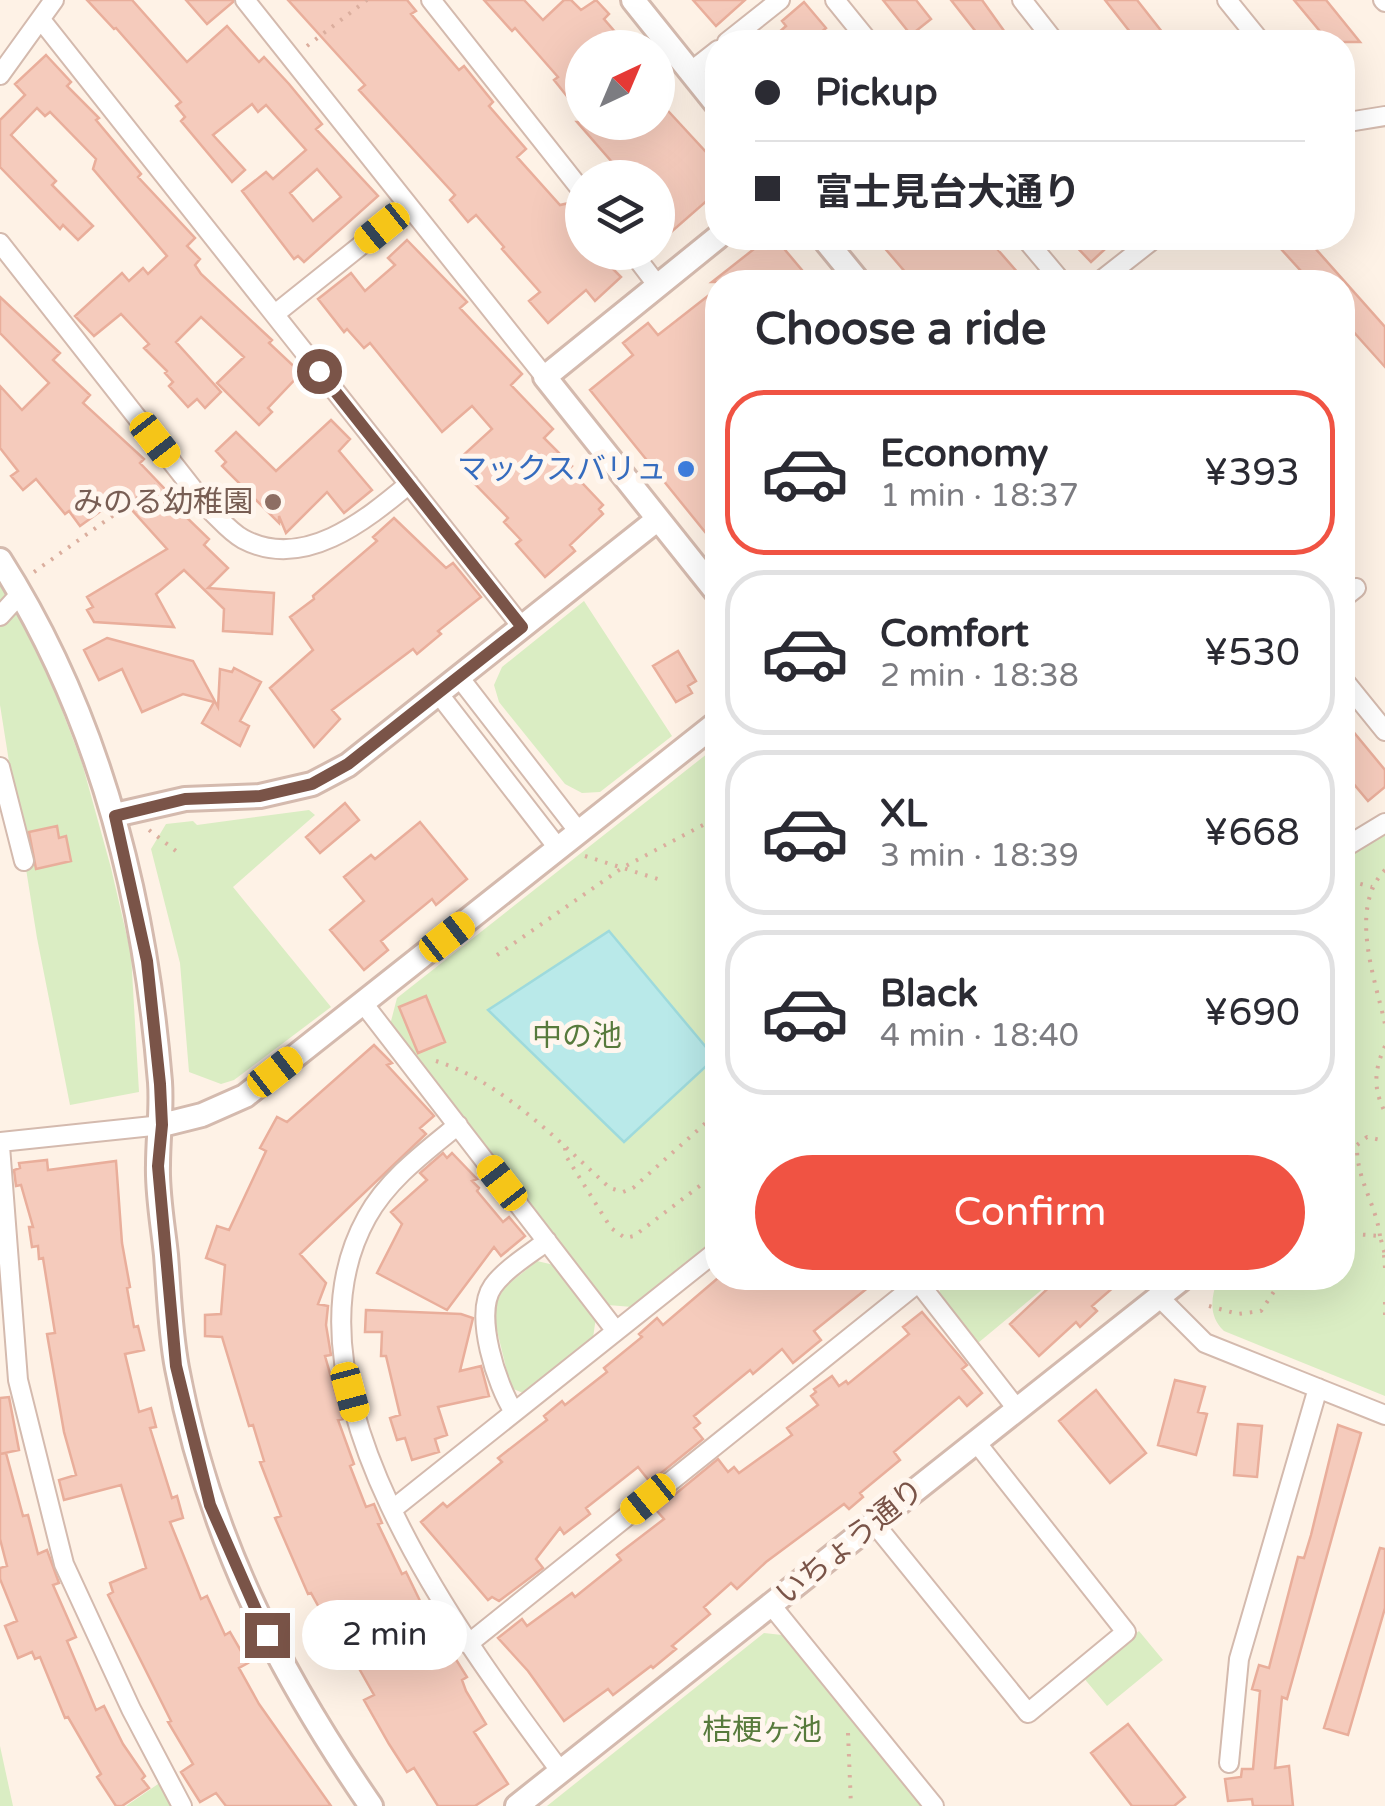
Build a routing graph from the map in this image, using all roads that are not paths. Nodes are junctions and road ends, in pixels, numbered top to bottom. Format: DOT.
graph roads {
  1 [pos="54,0"];
  2 [pos="244,0"];
  3 [pos="431,0"];
  4 [pos="633,0"];
  5 [pos="780,0"];
  6 [pos="835,0"];
  7 [pos="1022,0"];
  8 [pos="1227,0"];
  9 [pos="42,21"];
  10 [pos="742,30"];
  11 [pos="859,30"];
  12 [pos="1046,30"];
  13 [pos="1251,30"];
  14 [pos="705,60"];
  15 [pos="690,72"];
  16 [pos="0,75"];
  17 [pos="705,90"];
  18 [pos="1385,116"];
  19 [pos="1355,122"];
  20 [pos="565,169"];
  21 [pos="409,206"];
  22 [pos="0,244"];
  23 [pos="705,248"];
  24 [pos="832,250"];
  25 [pos="1036,250"];
  26 [pos="1139,250"];
  27 [pos="646,270"];
  28 [pos="848,270"];
  29 [pos="1052,270"];
  30 [pos="1114,270"];
  31 [pos="658,286"];
  32 [pos="275,314"];
  33 [pos="545,377"];
  34 [pos="408,484"];
  35 [pos="658,519"];
  36 [pos="0,560"];
  37 [pos="705,578"];
  38 [pos="21,594"];
  39 [pos="0,614"];
  40 [pos="522,627"];
  41 [pos="460,676"];
  42 [pos="438,693"];
  43 [pos="1355,694"];
  44 [pos="1385,731"];
  45 [pos="705,733"];
  46 [pos="0,768"];
  47 [pos="5,815"];
  48 [pos="115,816"];
  49 [pos="1385,822"];
  50 [pos="1355,842"];
  51 [pos="571,845"];
  52 [pos="24,861"];
  53 [pos="364,1003"];
  54 [pos="162,1125"];
  55 [pos="458,1125"];
  56 [pos="0,1144"];
  57 [pos="547,1241"];
  58 [pos="705,1260"];
  59 [pos="905,1290"];
  60 [pos="927,1290"];
  61 [pos="1166,1290"];
  62 [pos="1158,1296"];
  63 [pos="616,1331"];
  64 [pos="1318,1388"];
  65 [pos="1017,1409"];
  66 [pos="514,1412"];
  67 [pos="1385,1415"];
  68 [pos="976,1442"];
  69 [pos="393,1509"];
  70 [pos="874,1523"];
  71 [pos="771,1605"];
  72 [pos="468,1644"];
  73 [pos="1229,1763"];
  74 [pos="561,1772"];
  75 [pos="182,1806"];
  76 [pos="371,1806"];
  77 [pos="517,1806"];
  78 [pos="934,1806"];
  1 -- 9 [label="street"];
  2 -- 21 [label="street"];
  3 -- 20 [label="street"];
  4 -- 15 [label="street"];
  5 -- 10 [label="street"];
  6 -- 11 [label="street"];
  7 -- 12 [label="street"];
  8 -- 13 [label="street"];
  9 -- 16 [label="street"];
  9 -- 32 [label="street"];
  14 -- 15 [label="street"];
  15 -- 17 [label="street"];
  18 -- 19 [label="street"];
  21 -- 32 [label="street"];
  21 -- 33 [label="street"];
  22 -- 34 [label="street"];
  23 -- 31 [label="street"];
  24 -- 28 [label="street"];
  25 -- 29 [label="street"];
  26 -- 30 [label="street"];
  27 -- 31 [label="street"];
  31 -- 33 [label="street"];
  32 -- 34 [label="street"];
  33 -- 35 [label="street"];
  34 -- 40 [label="street"];
  35 -- 37 [label="street"];
  35 -- 40 [label="street"];
  36 -- 38 [label="street"];
  38 -- 39 [label="street"];
  38 -- 48 [label="street"];
  40 -- 41 [label="street"];
  41 -- 42 [label="street"];
  41 -- 51 [label="street"];
  42 -- 48 [label="street"];
  42 -- 51 [label="street"];
  43 -- 44 [label="street"];
  45 -- 51 [label="street"];
  46 -- 47 [label="street"];
  47 -- 52 [label="street"];
  48 -- 54 [label="street"];
  49 -- 50 [label="street"];
  51 -- 53 [label="street"];
  53 -- 54 [label="street"];
  53 -- 55 [label="street"];
  54 -- 56 [label="street"];
  54 -- 76 [label="street"];
  55 -- 57 [label="street"];
  55 -- 69 [label="street"];
  56 -- 75 [label="street"];
  57 -- 63 [label="street"];
  57 -- 66 [label="street"];
  58 -- 63 [label="street"];
  59 -- 72 [label="street"];
  60 -- 65 [label="street"];
  61 -- 62 [label="street, いちょう通り"];
  62 -- 64 [label="street"];
  62 -- 65 [label="street, いちょう通り"];
  63 -- 66 [label="street"];
  64 -- 67 [label="street"];
  64 -- 73 [label="street"];
  65 -- 68 [label="street, いちょう通り"];
  66 -- 69 [label="street"];
  68 -- 70 [label="street, いちょう通り"];
  68 -- 70 [label="street"];
  69 -- 72 [label="street"];
  70 -- 71 [label="street, いちょう通り"];
  71 -- 74 [label="street, いちょう通り"];
  71 -- 78 [label="street"];
  72 -- 74 [label="street"];
  74 -- 77 [label="street, いちょう通り"];
}
